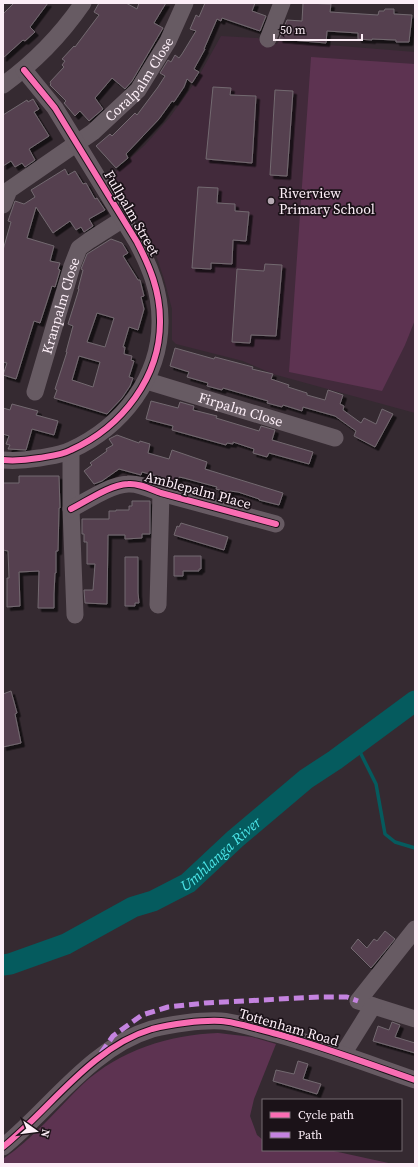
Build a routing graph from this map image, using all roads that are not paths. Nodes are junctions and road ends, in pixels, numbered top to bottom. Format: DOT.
graph roads {
  1 [pos="83,3"];
  2 [pos="185,3"];
  3 [pos="282,3"];
  4 [pos="268,39"];
  5 [pos="24,70"];
  6 [pos="3,85"];
  7 [pos="77,144"];
  8 [pos="3,205"];
  9 [pos="123,219"];
  10 [pos="146,381"];
  11 [pos="35,392"];
  12 [pos="335,438"];
  13 [pos="71,450"];
  14 [pos="3,460"];
  15 [pos="161,493"];
  16 [pos="71,509"];
  17 [pos="276,524"];
  18 [pos="158,604"];
  19 [pos="75,615"];
  20 [pos="415,929"];
  21 [pos="373,1006"];
  22 [pos="415,1019"];
  23 [pos="343,1054"];
  24 [pos="415,1080"];
  25 [pos="3,1147"];
  1 -- 5 [label="street"];
  2 -- 7 [label="street, Coralpalm Close"];
  3 -- 4 [label="street"];
  5 -- 6 [label="street"];
  5 -- 7 [label="street, Fullpalm Street"];
  7 -- 8 [label="street, Coralpalm Close"];
  7 -- 9 [label="street, Fullpalm Street"];
  9 -- 10 [label="street, Fullpalm Street"];
  9 -- 11 [label="street, Kranpalm Close"];
  10 -- 12 [label="street, Firpalm Close"];
  10 -- 13 [label="street, Fullpalm Street"];
  13 -- 14 [label="street, Fullpalm Street"];
  13 -- 16 [label="street"];
  15 -- 16 [label="street, Amblepalm Place"];
  15 -- 17 [label="street, Amblepalm Place"];
  15 -- 18 [label="street, Amblepalm Place"];
  16 -- 19 [label="street"];
  20 -- 21 [label="street"];
  21 -- 22 [label="street"];
  21 -- 23 [label="street"];
  23 -- 24 [label="street, Tottenham Road"];
  23 -- 25 [label="street, Tottenham Road"];
}
